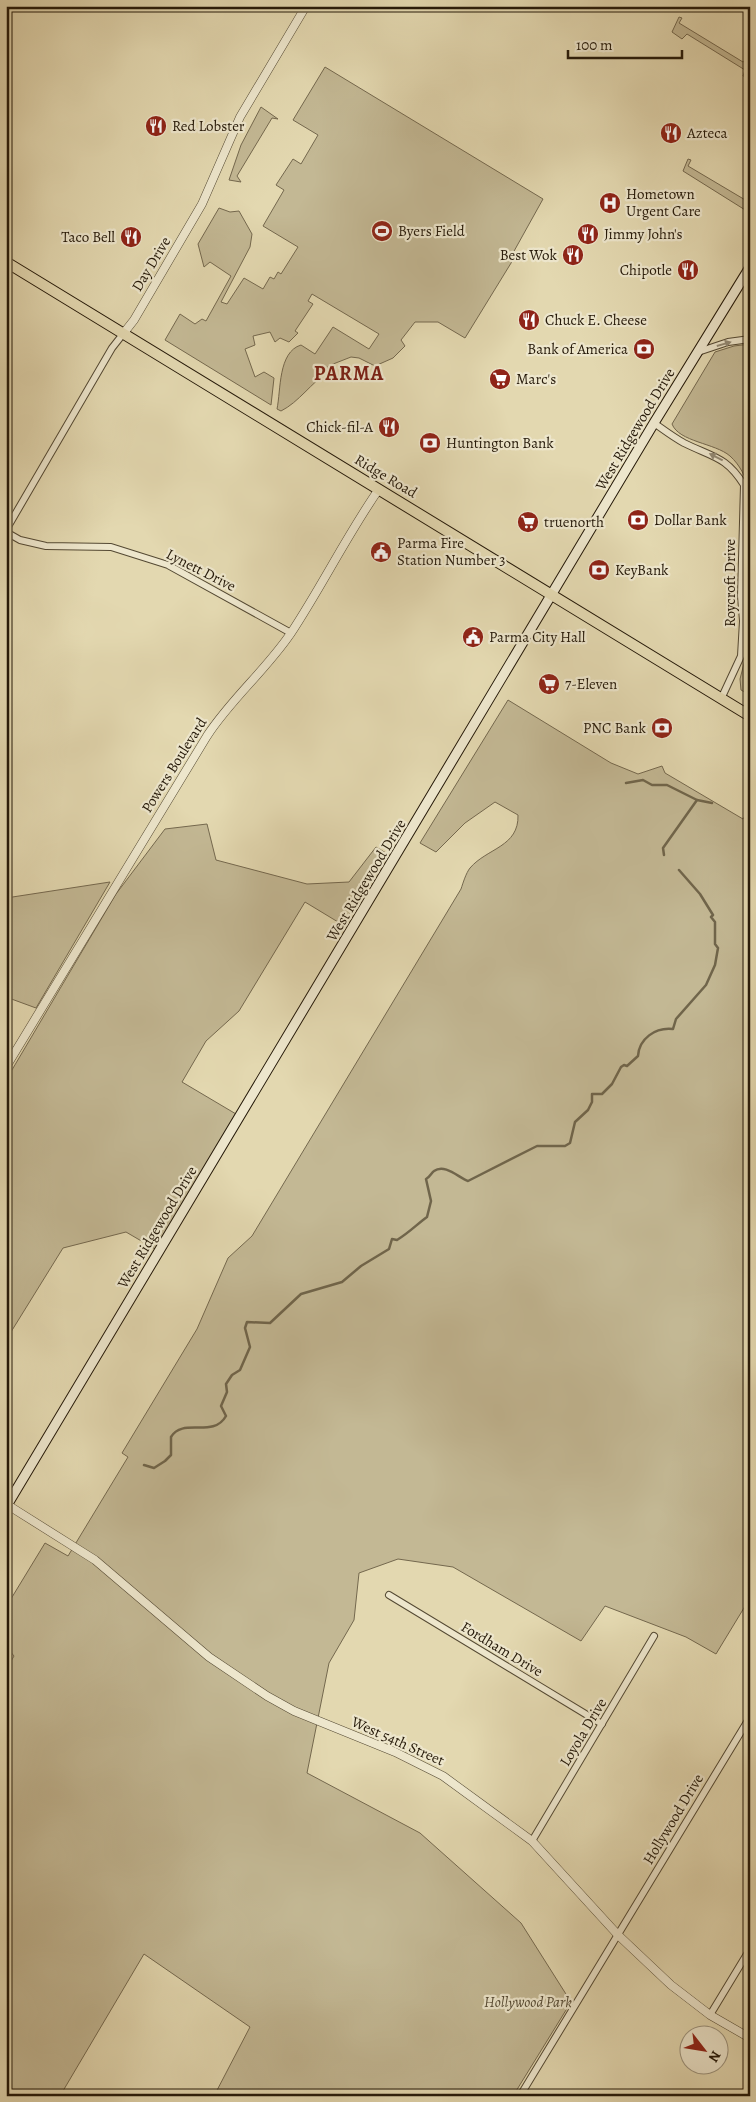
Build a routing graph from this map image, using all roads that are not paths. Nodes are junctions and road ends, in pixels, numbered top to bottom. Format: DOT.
graph roads {
  1 [pos="306,6"];
  2 [pos="6,262"];
  3 [pos="750,268"];
  4 [pos="123,334"];
  5 [pos="750,338"];
  6 [pos="698,352"];
  7 [pos="654,423"];
  8 [pos="379,489"];
  9 [pos="6,531"];
  10 [pos="553,595"];
  11 [pos="291,633"];
  12 [pos="721,699"];
  13 [pos="750,716"];
  14 [pos="6,1066"];
  15 [pos="7,1505"];
  16 [pos="389,1595"];
  17 [pos="654,1636"];
  18 [pos="750,1717"];
  19 [pos="602,1724"];
  20 [pos="532,1841"];
  21 [pos="618,1935"];
  22 [pos="750,1949"];
  23 [pos="710,2015"];
  24 [pos="750,2038"];
  25 [pos="520,2096"];
  1 -- 4 [label="street, Day Drive"];
  2 -- 4 [label="main road, Ridge Road"];
  3 -- 6 [label="main road, West Ridgewood Drive"];
  4 -- 8 [label="main road, Ridge Road"];
  4 -- 9 [label="street, Day Drive"];
  6 -- 5 [label="street, one-way"];
  6 -- 7 [label="main road, West Ridgewood Drive"];
  7 -- 10 [label="main road, West Ridgewood Drive"];
  12 -- 7 [label="street, Roycroft Drive, one-way"];
  8 -- 10 [label="main road, Ridge Road"];
  8 -- 11 [label="street, Powers Boulevard"];
  9 -- 11 [label="street, Lynett Drive"];
  10 -- 12 [label="main road, Ridge Road"];
  10 -- 15 [label="main road, West Ridgewood Drive"];
  11 -- 14 [label="street, Powers Boulevard"];
  12 -- 13 [label="main road, Ridge Road"];
  15 -- 20 [label="street, West 54th Street"];
  16 -- 19 [label="street, Fordham Drive"];
  17 -- 19 [label="street, Loyola Drive"];
  18 -- 21 [label="street, Hollywood Drive"];
  19 -- 20 [label="street, Loyola Drive"];
  20 -- 21 [label="street, West 54th Street"];
  21 -- 23 [label="street, West 54th Street"];
  21 -- 25 [label="street, Hollywood Drive"];
  22 -- 23 [label="street"];
  23 -- 24 [label="street, West 54th Street"];
}
